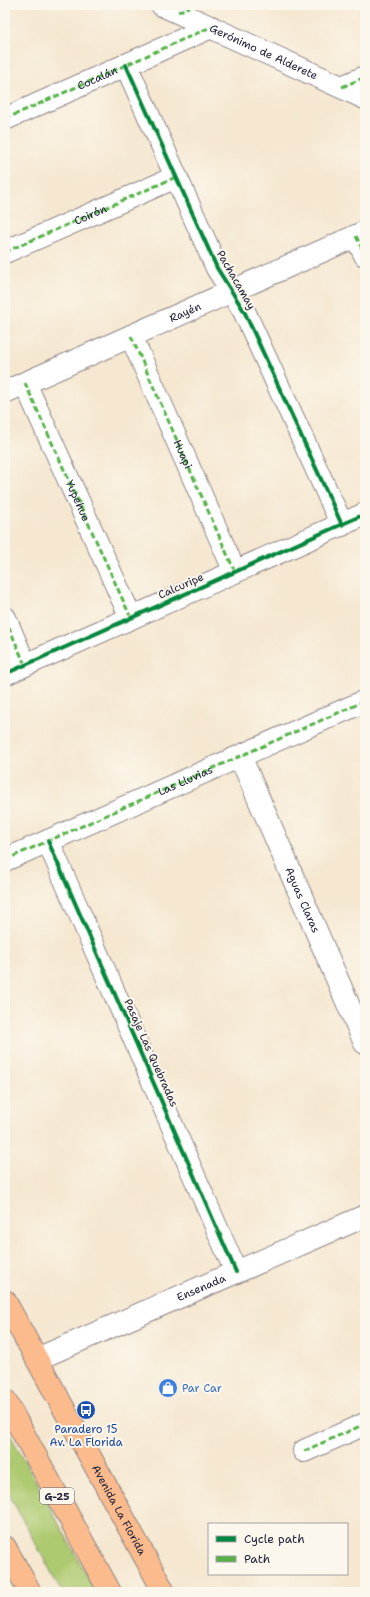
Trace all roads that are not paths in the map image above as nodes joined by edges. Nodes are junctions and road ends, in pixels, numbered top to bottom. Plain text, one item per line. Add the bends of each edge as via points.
1 (178, 7) edge
2 (211, 27) junction
3 (126, 65) junction
4 (365, 77) edge
5 (342, 87) junction
6 (365, 98) edge
7 (5, 119) edge
8 (176, 177) junction
9 (362, 241) edge
10 (5, 252) edge
11 (232, 292) junction
12 (131, 336) junction
13 (25, 383) junction
14 (5, 392) edge
15 (365, 514) edge
16 (342, 525) junction
17 (235, 572) junction
18 (5, 618) edge
19 (131, 618) junction
20 (25, 665) junction
21 (5, 674) edge
22 (365, 701) edge
23 (240, 756) junction
24 (48, 841) junction
25 (5, 860) edge
26 (365, 1043) edge
27 (365, 1216) edge
28 (236, 1272) junction
29 (5, 1301) edge
30 (37, 1359) junction
31 (5, 1400) edge
32 (365, 1424) edge
33 (304, 1451) dead end
34 (5, 1547) edge
35 (30, 1592) edge
36 (110, 1592) edge
37 (164, 1592) edge

1 - 2 street, Gerónimo de Alderete
2 - 3 street, Cocalán
2 - 5 street, Gerónimo de Alderete
3 - 7 street, Cocalán
3 - 8 street, Pachacamay
4 - 5 street
5 - 6 street, Gerónimo de Alderete
8 - 10 street, Coirón
8 - 11 street, Pachacamay via 217,268
9 - 11 street, Rayén
11 - 12 street, Rayén
11 - 16 street, Pachacamay via 244,311
12 - 13 street, Rayén
12 - 17 street, Huapi
13 - 14 street, Rayén
13 - 19 street, Yupehue
15 - 16 street, Calcuripe
16 - 17 street, Calcuripe
17 - 19 street, Calcuripe
18 - 20 street
19 - 20 street, Calcuripe
20 - 21 street, Calcuripe
22 - 23 street, Las Lluvias
23 - 24 street, Las Lluvias
23 - 26 street, Aguas Claras
24 - 25 street, Las Lluvias
24 - 28 street, Pasaje Las Quebradas
27 - 28 street, Ensenada
28 - 30 street, Ensenada
29 - 30 main road, Avenida La Florida
30 - 37 main road, Avenida La Florida
31 - 36 main road, G-25
32 - 33 street
34 - 35 main road

